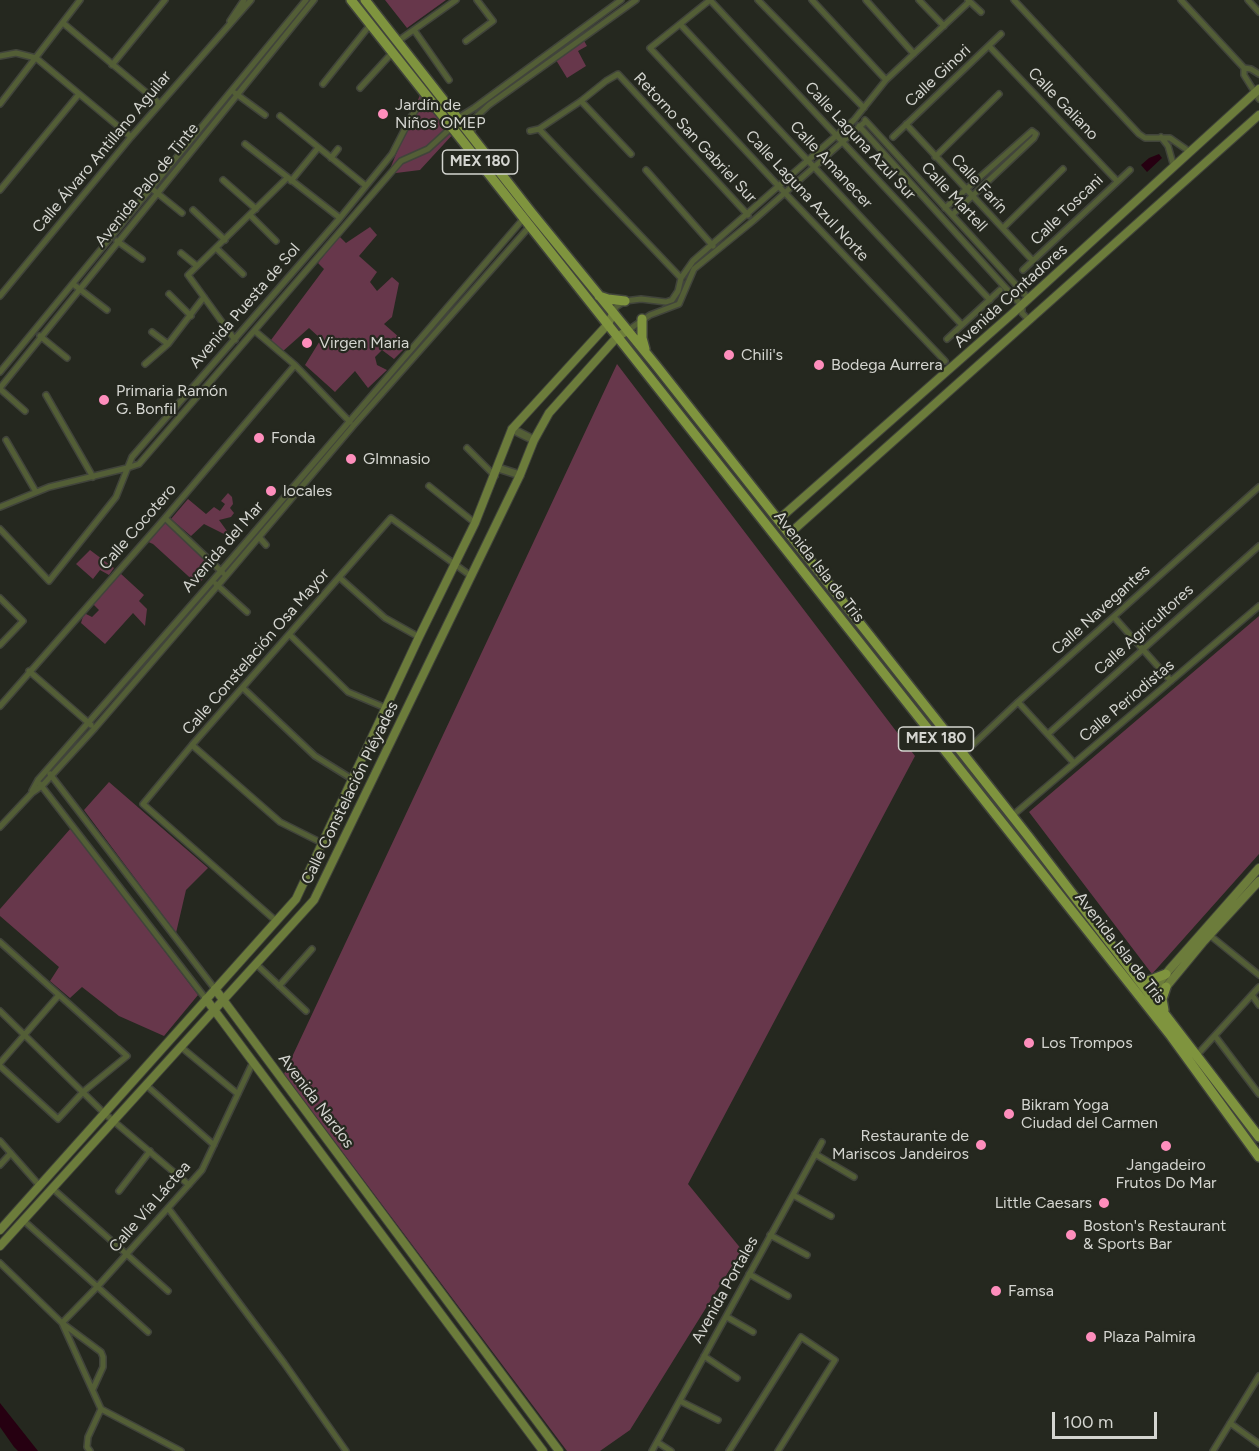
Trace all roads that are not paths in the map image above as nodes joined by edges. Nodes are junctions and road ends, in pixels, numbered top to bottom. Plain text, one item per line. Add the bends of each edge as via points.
1 (80, 0) edge
2 (165, 0) edge
3 (244, 0) edge
4 (251, 0) edge
5 (306, 0) edge
6 (314, 0) edge
7 (351, 0) edge
8 (365, 0) edge
9 (456, 0) edge
10 (477, 0) edge
11 (621, 0) edge
12 (636, 0) edge
13 (710, 0) edge
14 (758, 0) edge
15 (812, 0) edge
16 (866, 0) edge
17 (919, 0) edge
18 (1014, 0) edge
19 (1181, 0) edge
20 (1248, 0) edge
21 (968, 1) edge
22 (981, 12) dead end
23 (1259, 12) edge
24 (598, 17) junction
25 (63, 23) junction
26 (603, 24) junction
27 (680, 24) junction
28 (370, 25) junction
29 (944, 26) junction
30 (226, 27) junction
31 (414, 30) junction
32 (1001, 34) dead end
33 (466, 41) dead end
34 (398, 42) junction
35 (989, 46) junction
36 (392, 53) junction
37 (914, 54) junction
38 (0, 56) edge
39 (36, 58) junction
40 (112, 64) junction
41 (1244, 68) junction
42 (1259, 74) edge
43 (449, 80) dead end
44 (886, 80) junction
45 (323, 84) dead end
46 (501, 87) junction
47 (360, 88) dead end
48 (232, 90) junction
49 (505, 93) junction
50 (1258, 93) edge
51 (79, 94) junction
52 (999, 94) dead end
53 (237, 95) junction
54 (440, 95) junction
55 (428, 97) junction
56 (484, 100) junction
57 (581, 101) junction
58 (0, 104) edge
59 (160, 104) junction
60 (489, 105) junction
61 (864, 108) junction
62 (860, 114) junction
63 (265, 115) dead end
64 (1259, 115) edge
65 (280, 116) dead end
66 (458, 118) junction
67 (854, 120) junction
68 (866, 121) junction
69 (906, 124) junction
70 (452, 127) junction
71 (860, 127) junction
72 (539, 129) junction
73 (530, 131) dead end
74 (471, 134) junction
75 (836, 136) junction
76 (131, 137) junction
77 (893, 137) dead end
78 (1161, 137) junction
79 (192, 138) junction
80 (843, 142) junction
81 (198, 143) junction
82 (245, 144) dead end
83 (318, 148) junction
84 (338, 149) dead end
85 (1190, 152) junction
86 (392, 154) junction
87 (631, 154) dead end
88 (935, 157) junction
89 (331, 158) junction
90 (999, 159) junction
91 (402, 161) junction
92 (808, 161) junction
93 (1005, 165) junction
94 (1174, 167) junction
95 (814, 168) junction
96 (1063, 169) dead end
97 (1130, 170) dead end
98 (646, 171) dead end
99 (289, 179) junction
100 (223, 180) dead end
101 (1118, 181) junction
102 (366, 186) junction
103 (779, 187) junction
104 (151, 188) junction
105 (965, 189) junction
106 (0, 190) edge
107 (930, 191) junction
108 (158, 193) junction
109 (785, 194) junction
110 (971, 196) junction
111 (923, 197) junction
112 (945, 208) junction
113 (256, 209) junction
114 (193, 210) dead end
115 (182, 213) dead end
116 (747, 214) junction
117 (250, 215) junction
118 (952, 215) junction
119 (340, 218) junction
120 (530, 218) junction
121 (753, 221) junction
122 (962, 226) junction
123 (1003, 228) junction
124 (956, 233) junction
125 (111, 237) junction
126 (225, 240) junction
127 (276, 241) dead end
128 (118, 242) junction
129 (711, 244) junction
130 (216, 248) junction
131 (717, 250) junction
132 (181, 253) dead end
133 (142, 259) dead end
134 (1033, 261) junction
135 (197, 266) junction
136 (1023, 270) dead end
137 (243, 274) dead end
138 (681, 278) junction
139 (73, 284) junction
140 (80, 289) junction
141 (1000, 290) dead end
142 (169, 294) dead end
143 (0, 296) edge
144 (599, 296) junction
145 (204, 297) junction
146 (1029, 299) junction
147 (990, 300) junction
148 (625, 301) junction
149 (1022, 306) junction
150 (107, 310) dead end
151 (613, 314) junction
152 (190, 316) junction
153 (642, 319) junction
154 (1029, 320) junction
155 (608, 324) junction
156 (962, 325) junction
157 (255, 331) junction
158 (627, 331) junction
159 (33, 332) junction
160 (152, 332) dead end
161 (41, 337) junction
162 (617, 337) junction
163 (947, 339) dead end
164 (235, 340) junction
165 (168, 344) junction
166 (224, 351) junction
167 (647, 354) junction
168 (67, 358) dead end
169 (231, 358) junction
170 (945, 360) dead end
171 (145, 363) dead end
172 (295, 365) junction
173 (0, 372) edge
174 (193, 387) junction
175 (0, 389) edge
176 (200, 393) junction
177 (46, 395) dead end
178 (25, 411) dead end
179 (351, 423) junction
180 (157, 429) junction
181 (512, 429) junction
182 (164, 435) junction
183 (6, 440) dead end
184 (534, 440) junction
185 (467, 448) dead end
186 (127, 468) junction
187 (496, 472) junction
188 (520, 475) junction
189 (93, 477) junction
190 (429, 486) dead end
191 (1259, 487) edge
192 (36, 492) junction
193 (0, 507) edge
194 (165, 518) junction
195 (778, 520) junction
196 (475, 523) junction
197 (0, 529) edge
198 (789, 534) junction
199 (259, 537) junction
200 (267, 545) dead end
201 (1259, 546) edge
202 (454, 565) junction
203 (221, 571) junction
204 (226, 576) junction
205 (471, 576) junction
206 (340, 578) junction
207 (213, 581) junction
208 (218, 586) junction
209 (0, 598) edge
210 (1259, 606) edge
211 (247, 612) dead end
212 (1114, 617) junction
213 (290, 635) junction
214 (419, 637) junction
215 (0, 645) edge
216 (1143, 650) junction
217 (29, 671) junction
218 (1171, 681) junction
219 (243, 688) junction
220 (1018, 702) junction
221 (0, 706) edge
222 (386, 708) junction
223 (89, 723) junction
224 (95, 728) junction
225 (1048, 734) junction
226 (192, 745) junction
227 (963, 754) junction
228 (1074, 763) junction
229 (49, 773) junction
230 (352, 779) junction
231 (38, 780) junction
232 (42, 786) junction
233 (32, 793) junction
234 (1012, 816) junction
235 (0, 827) edge
236 (322, 843) junction
237 (1259, 868) edge
238 (1259, 881) edge
239 (296, 899) junction
240 (307, 908) junction
241 (276, 921) junction
242 (1207, 933) junction
243 (0, 942) edge
244 (312, 949) dead end
245 (256, 964) junction
246 (1166, 974) junction
247 (1259, 975) edge
248 (1137, 978) junction
249 (279, 986) junction
250 (1166, 987) junction
251 (1259, 987) edge
252 (215, 989) junction
253 (1134, 990) junction
254 (59, 995) junction
255 (1252, 995) junction
256 (1151, 996) junction
257 (206, 999) junction
258 (224, 1000) junction
259 (1259, 1005) edge
260 (1149, 1008) junction
261 (214, 1010) junction
262 (0, 1011) edge
263 (306, 1011) dead end
264 (1160, 1015) junction
265 (25, 1034) junction
266 (1215, 1036) junction
267 (181, 1047) junction
268 (1197, 1055) junction
269 (253, 1062) junction
270 (0, 1065) edge
271 (146, 1085) junction
272 (83, 1092) junction
273 (238, 1094) junction
274 (1259, 1094) edge
275 (104, 1113) junction
276 (114, 1120) junction
277 (1259, 1137) edge
278 (0, 1141) edge
279 (822, 1142) dead end
280 (214, 1144) junction
281 (150, 1151) junction
282 (11, 1153) junction
283 (815, 1154) junction
284 (1259, 1157) edge
285 (0, 1165) edge
286 (854, 1177) dead end
287 (39, 1185) junction
288 (189, 1185) junction
289 (52, 1188) junction
290 (119, 1191) dead end
291 (793, 1195) junction
292 (168, 1208) junction
293 (831, 1216) dead end
294 (23, 1221) junction
295 (0, 1230) edge
296 (770, 1235) junction
297 (0, 1246) edge
298 (127, 1254) junction
299 (807, 1255) dead end
300 (0, 1263) edge
301 (749, 1274) junction
302 (98, 1286) junction
303 (168, 1291) dead end
304 (788, 1296) dead end
305 (726, 1317) junction
306 (62, 1323) junction
307 (148, 1332) dead end
308 (753, 1332) dead end
309 (704, 1356) junction
310 (1259, 1376) edge
311 (737, 1378) dead end
312 (93, 1389) junction
313 (680, 1401) junction
314 (101, 1409) junction
315 (718, 1420) dead end
316 (1230, 1423) junction
317 (657, 1442) junction
318 (1259, 1444) edge
319 (88, 1449) edge
320 (181, 1451) edge
321 (346, 1451) edge
322 (543, 1451) edge
323 (559, 1451) edge
324 (652, 1451) edge
325 (671, 1451) edge
326 (729, 1451) edge
327 (778, 1451) edge
328 (1213, 1451) edge

1 - 25 street
2 - 40 street
3 - 30 street, Calle Álvaro Antillano Aguilar
4 - 30 street, Calle Álvaro Antillano Aguilar
5 - 48 street, Avenida Palo de Tinte
6 - 53 street, Avenida Palo de Tinte
7 - 28 main road, Avenida Isla de Tris / MEX 180
8 - 34 main road, Avenida Isla de Tris / MEX 180
9 - 31 street
10 - 33 street via 493,21
11 - 24 street
12 - 26 street
13 - 27 street
13 - 75 street, Calle Laguna Azul Sur
14 - 61 street
15 - 44 street
16 - 37 street
17 - 29 street
18 - 78 street via 1139,134 1145,138
19 - 41 street
20 - 23 street
21 - 22 street
21 - 29 street
24 - 26 street
24 - 46 street
25 - 39 street
25 - 40 street
26 - 49 street
27 - 92 street, Calle Amanecer
27 - 103 street, Calle Laguna Azul Norte via 650,48
28 - 36 main road, Avenida Isla de Tris / MEX 180
28 - 45 street
29 - 37 street
30 - 59 street, Calle Álvaro Antillano Aguilar
31 - 34 street
31 - 43 street
32 - 35 street, Calle Ginori
34 - 54 main road, Avenida Isla de Tris / MEX 180
35 - 69 street, Calle Ginori
35 - 101 street, Calle Galiano
36 - 47 street
36 - 55 main road, Avenida Isla de Tris / MEX 180
37 - 44 street
38 - 39 street via 16,53
39 - 51 street
39 - 58 street
40 - 59 street
41 - 42 street
41 - 50 street via 1244,75
44 - 61 street
46 - 49 street
46 - 56 street
48 - 53 street
48 - 79 street, Avenida Palo de Tinte
49 - 60 street
50 - 85 main road, Avenida Contadores
51 - 76 street
51 - 106 street
52 - 88 street
53 - 63 street
53 - 81 street, Avenida Palo de Tinte
54 - 55 main road
54 - 66 main road, Avenida Isla de Tris / MEX 180
55 - 70 main road, Avenida Isla de Tris / MEX 180
55 - 86 street, Avenida Puesta de Sol via 411,117
56 - 60 street
56 - 66 street
57 - 72 street
57 - 87 street
57 - 116 street, Retorno San Gabriel Sur via 618,74
59 - 76 street, Calle Álvaro Antillano Aguilar
60 - 74 street via 472,123
61 - 62 street
62 - 67 street
62 - 68 street, Calle Martell
64 - 154 main road, Avenida Contadores
65 - 83 street
66 - 74 main road, Avenida Isla de Tris / MEX 180
67 - 71 street, Calle Martell
67 - 75 street
68 - 71 street
68 - 107 street, Calle Martell
69 - 77 street, Calle Ginori
69 - 88 street, Calle Farín
70 - 91 street, Avenida Puesta de Sol via 428,149
70 - 120 main road, Avenida Isla de Tris / MEX 180
71 - 80 street
71 - 111 street, Calle Martell
72 - 73 street
72 - 138 street
74 - 120 main road, Avenida Isla de Tris / MEX 180
75 - 80 street, Calle Laguna Azul Sur
75 - 92 street
76 - 143 street, Calle Álvaro Antillano Aguilar
78 - 85 street via 1170,138
78 - 94 street
79 - 81 street
79 - 104 street, Avenida Palo de Tinte
80 - 95 street
80 - 147 street, Calle Laguna Azul Sur
81 - 108 street, Avenida Palo de Tinte
82 - 99 street
83 - 89 street
83 - 99 street
84 - 89 street
85 - 94 main road, Avenida Contadores
86 - 91 street
86 - 102 street, Avenida Puesta de Sol
88 - 105 street, Calle Farín
89 - 102 street
90 - 93 street
90 - 93 street via 1032,130 1036,136
90 - 105 street
91 - 157 street, Avenida Puesta de Sol
92 - 95 street, Calle Amanecer
92 - 103 street
93 - 110 street
94 - 146 main road, Avenida Contadores
95 - 109 street
95 - 156 street, Calle Amanecer
96 - 123 street
97 - 101 street, Calle Toscani
98 - 129 street
99 - 113 street
99 - 119 street
100 - 113 street
101 - 134 street, Calle Toscani
102 - 119 street, Avenida Puesta de Sol
103 - 109 street, Calle Laguna Azul Norte
103 - 116 street
104 - 108 street
104 - 125 street, Avenida Palo de Tinte
105 - 110 street, Calle Farín
105 - 112 street
107 - 111 street
107 - 112 street, Calle Martell
108 - 115 street
108 - 128 street, Avenida Palo de Tinte
109 - 121 street
109 - 170 street, Calle Laguna Azul Norte
110 - 118 street
110 - 123 street, Calle Farín
111 - 124 street, Calle Martell
112 - 118 street, Calle Martell
113 - 117 street
114 - 126 street
116 - 121 street, Retorno San Gabriel Sur
116 - 129 street
117 - 126 street
117 - 127 street
118 - 122 street, Calle Martell
119 - 164 street, Avenida Puesta de Sol
120 - 144 main road, Avenida Isla de Tris / MEX 180
120 - 155 main road, Avenida Isla de Tris / MEX 180
120 - 179 street, Avenida del Mar
120 - 179 street, Avenida del Mar
121 - 131 street
122 - 124 street
122 - 146 street, Calle Martell
123 - 134 street, Calle Farín
124 - 149 street, Calle Martell
125 - 128 street
125 - 139 street, Avenida Palo de Tinte
126 - 130 street
128 - 133 street
128 - 140 street, Avenida Palo de Tinte
129 - 131 street
129 - 138 street
130 - 135 street
130 - 137 street
131 - 153 street via 694,269 679,304
132 - 135 street
134 - 136 street, Calle Toscani
135 - 145 street via 188,275
138 - 148 street via 672,300
139 - 140 street
139 - 159 street, Avenida Palo de Tinte
140 - 150 street
140 - 161 street, Avenida Palo de Tinte
141 - 147 street
142 - 152 street
144 - 148 main road
144 - 151 main road, Avenida Isla de Tris / MEX 180
145 - 152 street
145 - 164 street
146 - 149 main road, Avenida Contadores
147 - 156 street
148 - 151 street via 616,306
149 - 154 street, Calle Martell via 1022,313
149 - 195 main road, Avenida Contadores
151 - 155 main road, Calle Constelación Pléyades
151 - 158 main road, Avenida Isla de Tris / MEX 180
152 - 165 street
153 - 158 street
153 - 167 main road
154 - 198 main road, Avenida Contadores
155 - 162 main road, Avenida Isla de Tris / MEX 180
155 - 181 main road, Calle Constelación Pléyades
156 - 163 street
157 - 169 street, Avenida Puesta de Sol
157 - 172 street
158 - 162 main road, Calle Constelación Pléyades
158 - 167 main road, Avenida Isla de Tris / MEX 180
159 - 161 street
159 - 173 street, Avenida Palo de Tinte
160 - 165 street
161 - 168 street
161 - 175 street, Avenida Palo de Tinte
162 - 184 main road, Calle Constelación Pléyades via 549,413
162 - 253 main road, Avenida Isla de Tris / MEX 180
164 - 166 street, Avenida Puesta de Sol
165 - 171 street
166 - 169 street
166 - 174 street, Avenida Puesta de Sol
167 - 195 main road, Avenida Isla de Tris / MEX 180
169 - 176 street, Avenida Puesta de Sol
172 - 179 street
172 - 194 street, Calle Cocotero
174 - 176 street
174 - 180 street, Avenida Puesta de Sol
175 - 178 street
176 - 182 street, Avenida Puesta de Sol
177 - 189 street
179 - 199 street, Avenida del Mar
179 - 203 street, Avenida del Mar
180 - 182 street
180 - 186 street, Avenida Puesta de Sol
181 - 184 street
181 - 187 main road, Calle Constelación Pléyades
182 - 186 street, Avenida Puesta de Sol via 139,464
183 - 192 street
184 - 188 main road, Calle Constelación Pléyades
185 - 187 street
186 - 189 street
186 - 197 street via 116,497 49,580
187 - 188 street
187 - 196 main road, Calle Constelación Pléyades
188 - 205 main road, Calle Constelación Pléyades
189 - 192 street
190 - 196 street
191 - 212 street, Calle Navegantes
192 - 193 street
194 - 203 street
194 - 217 street, Calle Cocotero
195 - 198 main road, Avenida Isla de Tris / MEX 180
196 - 202 main road, Calle Constelación Pléyades
198 - 227 main road, Avenida Isla de Tris / MEX 180
199 - 200 street
199 - 204 street, Avenida del Mar
201 - 216 street, Calle Agricultores
202 - 205 street
202 - 206 street, Calle Constelación Osa Mayor via 391,518
202 - 214 main road, Calle Constelación Pléyades
203 - 204 street
203 - 207 street, Avenida del Mar
204 - 208 street, Avenida del Mar
205 - 240 main road, Calle Constelación Pléyades
206 - 213 street, Calle Constelación Osa Mayor
206 - 214 street via 385,618
207 - 208 street
207 - 223 street, Avenida del Mar
208 - 211 street
208 - 224 street, Avenida del Mar
209 - 215 street via 23,621
210 - 218 street, Calle Periodistas
212 - 216 street
212 - 220 street, Calle Navegantes
213 - 219 street, Calle Constelación Osa Mayor
213 - 222 street via 348,692
214 - 222 main road, Calle Constelación Pléyades
216 - 218 street
216 - 225 street, Calle Agricultores
217 - 221 street, Calle Cocotero
217 - 223 street
218 - 228 street, Calle Periodistas
219 - 226 street, Calle Constelación Osa Mayor
219 - 230 street via 315,756
220 - 225 street
220 - 227 street, Calle Navegantes
222 - 230 main road, Calle Constelación Pléyades
223 - 224 street
223 - 229 street, Avenida del Mar
224 - 229 street, Avenida del Mar
225 - 228 street
226 - 236 street via 280,822
226 - 241 street, Calle Constelación Osa Mayor via 143,804
227 - 234 main road, Avenida Isla de Tris / MEX 180
228 - 234 street, Calle Periodistas
229 - 231 street, Avenida del Mar
229 - 232 street, Avenida del Mar
229 - 252 street, Avenida Nardos
230 - 236 main road, Calle Constelación Pléyades
231 - 232 street, Avenida Nardos
231 - 233 street, Avenida del Mar
232 - 233 street, Avenida del Mar
232 - 257 street, Avenida Nardos
233 - 235 street, Avenida del Mar
234 - 248 main road, Avenida Isla de Tris / MEX 180
236 - 239 main road, Calle Constelación Pléyades
237 - 242 main road
238 - 242 main road
239 - 240 street
239 - 241 main road, Calle Constelación Pléyades
240 - 245 main road, Calle Constelación Pléyades
241 - 252 main road, Calle Constelación Pléyades
242 - 246 main road
242 - 247 street
242 - 250 main road
243 - 254 street
244 - 249 street
245 - 249 street
245 - 258 main road, Calle Constelación Pléyades
246 - 248 main road via 1148,981
246 - 256 main road
248 - 256 main road, Avenida Isla de Tris / MEX 180
249 - 263 street
250 - 256 main road
250 - 264 main road
251 - 255 street
252 - 257 main road, Calle Constelación Pléyades
252 - 258 main road, Avenida Nardos
253 - 256 main road
253 - 260 main road, Avenida Isla de Tris / MEX 180
254 - 265 street
254 - 272 street via 127,1056
255 - 259 street
255 - 266 street
256 - 260 main road
256 - 264 main road, Avenida Isla de Tris / MEX 180
257 - 261 main road, Avenida Nardos
257 - 275 main road, Calle Constelación Pléyades
258 - 261 main road, Calle Constelación Pléyades
258 - 323 main road, Avenida Nardos
260 - 264 main road, Avenida Isla de Tris / MEX 180
261 - 267 main road, Calle Constelación Pléyades
261 - 269 main road, Avenida Nardos
262 - 265 street
264 - 268 main road, Avenida Isla de Tris / MEX 180
264 - 284 main road, Avenida Isla de Tris / MEX 180
265 - 270 street
265 - 272 street
266 - 268 street
266 - 274 street
267 - 271 main road, Calle Constelación Pléyades
267 - 273 street
268 - 277 main road, Avenida Isla de Tris / MEX 180
269 - 273 street, Calle Vía Láctea
269 - 322 main road, Avenida Nardos
270 - 272 street via 58,1119
271 - 276 main road, Calle Constelación Pléyades
271 - 280 street
272 - 275 street
273 - 280 street, Calle Vía Láctea
275 - 276 street
275 - 287 main road, Calle Constelación Pléyades
276 - 281 street
276 - 289 main road, Calle Constelación Pléyades
278 - 282 street
279 - 283 street, Avenida Portales
280 - 288 street, Calle Vía Láctea via 202,1170
281 - 288 street
281 - 290 street
282 - 285 street
282 - 287 street
283 - 286 street
283 - 291 street, Avenida Portales
287 - 295 main road, Calle Constelación Pléyades
288 - 292 street, Calle Vía Láctea
289 - 294 main road, Calle Constelación Pléyades
289 - 298 street
291 - 293 street
291 - 296 street, Avenida Portales
292 - 298 street, Calle Vía Láctea
292 - 321 street
294 - 297 main road, Calle Constelación Pléyades
294 - 302 street
296 - 299 street
296 - 301 street, Avenida Portales
298 - 302 street, Calle Vía Láctea
298 - 303 street
300 - 306 street
301 - 304 street
301 - 305 street, Avenida Portales
302 - 306 street, Calle Vía Láctea
302 - 307 street
305 - 308 street
305 - 309 street, Avenida Portales
306 - 312 street
306 - 312 street via 97,1348 103,1357
309 - 311 street
309 - 313 street, Avenida Portales
310 - 316 street
312 - 314 street
313 - 315 street
313 - 317 street, Avenida Portales
314 - 319 street via 88,1437
314 - 320 street
316 - 318 street
316 - 328 street
317 - 324 street, Avenida Portales
317 - 325 street
326 - 327 street via 801,1337 835,1360

